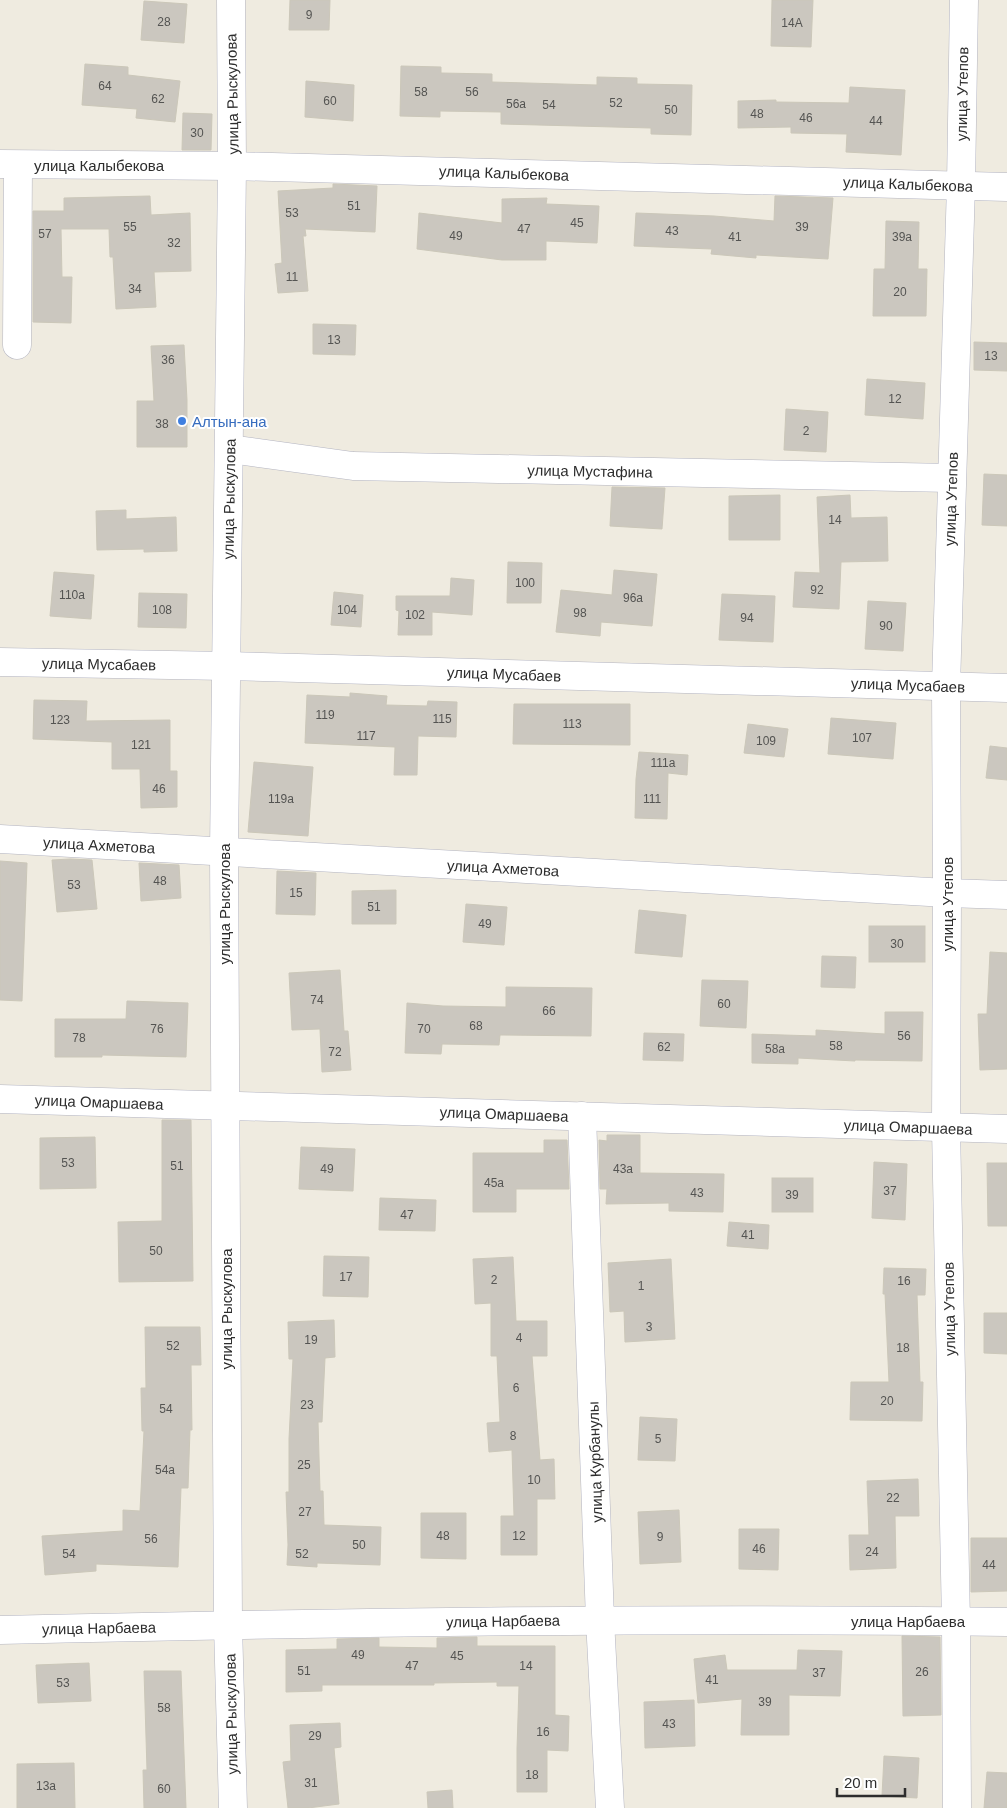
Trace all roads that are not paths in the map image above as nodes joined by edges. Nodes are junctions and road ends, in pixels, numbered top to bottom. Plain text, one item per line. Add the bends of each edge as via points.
1 (231, 0) edge
2 (964, 0) edge
3 (9, 165) edge
4 (232, 166) junction
5 (961, 185) junction
6 (1007, 187) edge
7 (17, 345) dead end
8 (230, 449) junction
9 (951, 478) junction
10 (0, 662) edge
11 (226, 666) junction
12 (946, 686) junction
13 (1007, 688) edge
14 (0, 839) edge
15 (224, 852) junction
16 (947, 893) junction
17 (1007, 895) edge
18 (0, 1099) edge
19 (225, 1106) junction
20 (582, 1116) junction
21 (946, 1128) junction
22 (1007, 1129) edge
23 (600, 1620) junction
24 (956, 1622) junction
25 (1007, 1622) edge
26 (228, 1625) junction
27 (0, 1630) edge
28 (233, 1808) edge
29 (610, 1808) edge
30 (957, 1808) edge

1 - 4 street, улица Рыскулова
2 - 5 street, улица Утепов
3 - 4 street, улица Калыбекова
3 - 7 street
4 - 5 street, улица Калыбекова
4 - 8 street, улица Рыскулова
5 - 6 street, улица Калыбекова
5 - 9 street, улица Утепов
8 - 9 street, улица Мустафина via 353,466
8 - 11 street, улица Рыскулова
9 - 12 street, улица Утепов
10 - 11 street, улица Мусабаев
11 - 12 street, улица Мусабаев
11 - 15 street, улица Рыскулова
12 - 13 street, улица Мусабаев
12 - 16 street, улица Утепов
14 - 15 street, улица Ахметова
15 - 16 street, улица Ахметова
15 - 19 street, улица Рыскулова
16 - 17 street, улица Ахметова
16 - 21 street, улица Утепов
18 - 19 street, улица Омаршаева
19 - 20 street, улица Омаршаева
19 - 26 street, улица Рыскулова
20 - 21 street, улица Омаршаева
20 - 23 street, улица Курбанулы
21 - 22 street, улица Омаршаева
21 - 24 street, улица Утепов
23 - 24 street, улица Нарбаева
23 - 26 street, улица Нарбаева
23 - 29 street, улица Курбанулы
24 - 25 street, улица Нарбаева
24 - 30 street, улица Утепов
26 - 27 street, улица Нарбаева
26 - 28 street, улица Рыскулова

